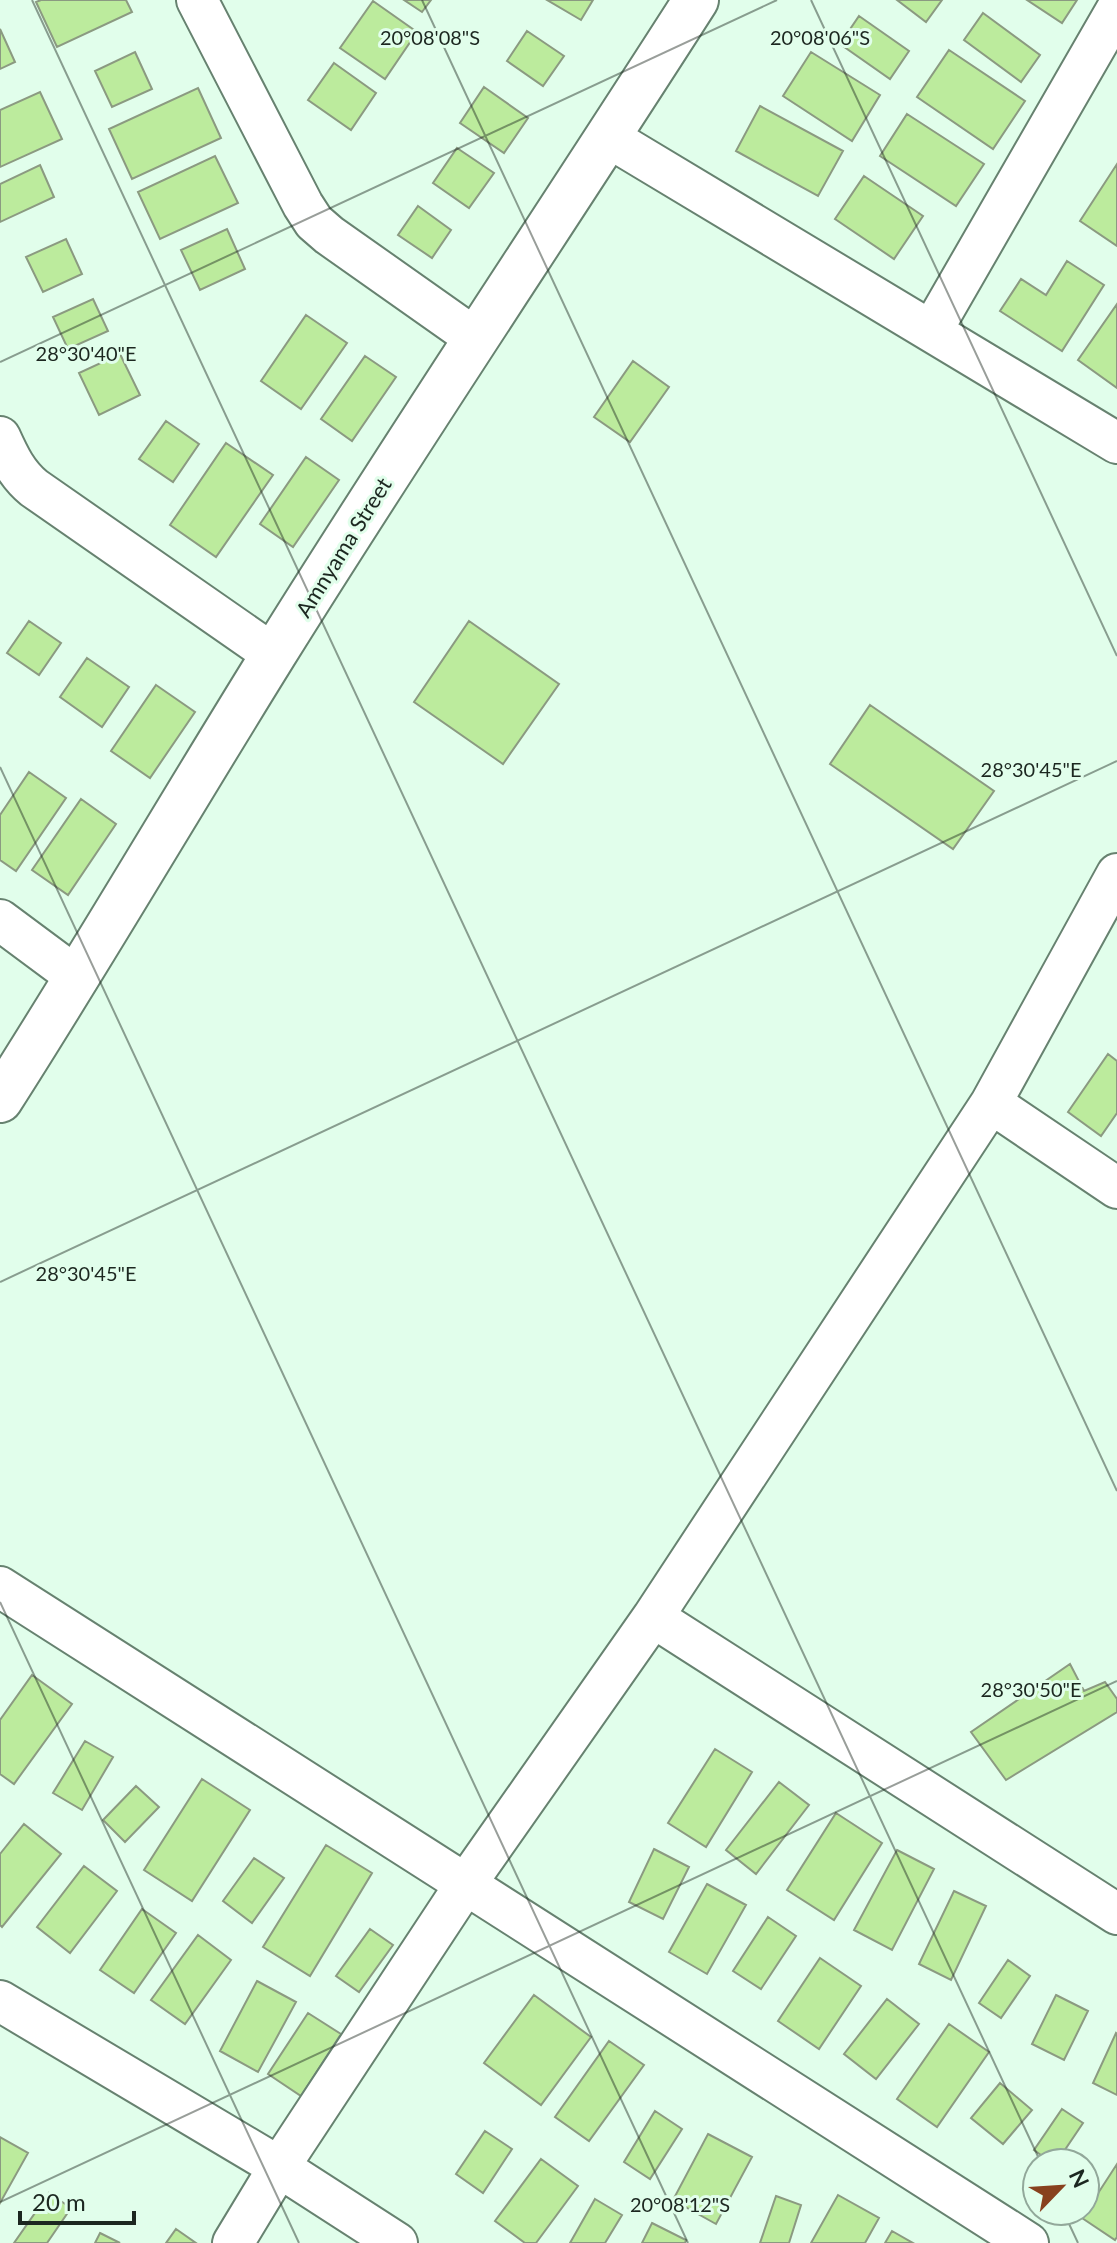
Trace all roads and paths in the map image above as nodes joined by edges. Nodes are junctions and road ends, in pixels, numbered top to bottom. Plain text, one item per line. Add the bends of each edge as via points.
1 (696, 0) edge
2 (208, 6) edge
3 (1117, 9) edge
4 (1105, 55) edge
5 (608, 137) junction
6 (932, 330) junction
7 (475, 338) junction
8 (0, 437) edge
9 (1117, 443) edge
10 (274, 655) junction
11 (1117, 874) edge
12 (0, 920) edge
13 (78, 978) junction
14 (0, 1100) edge
15 (991, 1103) junction
16 (1117, 1188) edge
17 (0, 1587) edge
18 (653, 1617) junction
19 (465, 1885) junction
20 (1117, 1914) edge
21 (0, 2001) edge
22 (279, 2167) junction
23 (233, 2243) edge
24 (397, 2243) edge
25 (1028, 2243) edge

1 - 5 street, Amnyama Street
2 - 7 street via 314,222
3 - 4 street
4 - 6 street
5 - 6 street
5 - 7 street, Amnyama Street
6 - 9 street
7 - 10 street, Amnyama Street
8 - 10 street via 13,465 34,488
10 - 13 street, Amnyama Street
11 - 15 street
12 - 13 street
13 - 14 street, Amnyama Street
15 - 16 street
15 - 18 street
17 - 19 street
18 - 19 street
18 - 20 street
19 - 22 street
19 - 25 street
21 - 22 street
22 - 23 street
22 - 24 street

